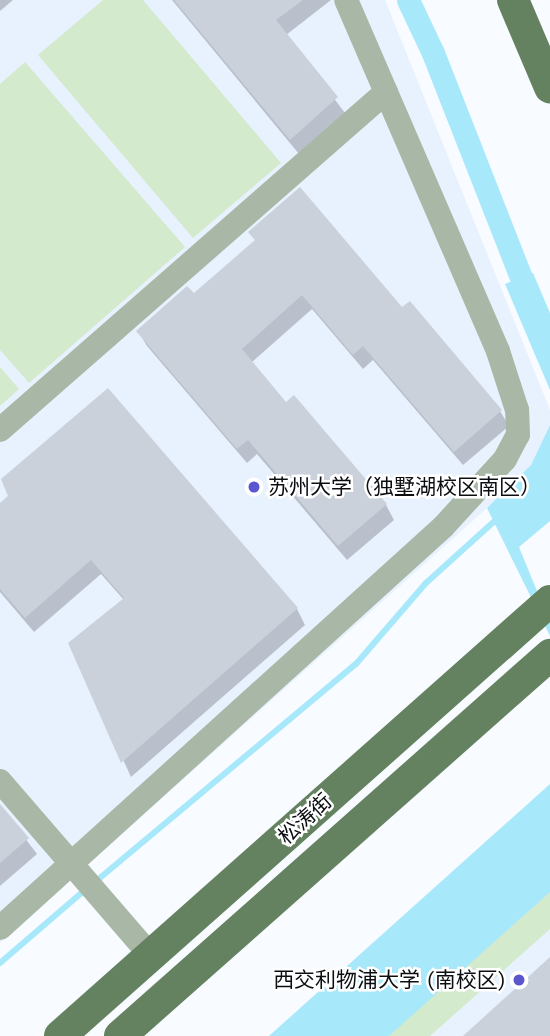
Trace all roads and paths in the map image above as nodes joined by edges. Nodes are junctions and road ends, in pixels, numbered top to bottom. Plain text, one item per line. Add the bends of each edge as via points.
1 (346, 0) edge
2 (513, 0) edge
3 (550, 87) edge
4 (386, 92) junction
5 (0, 430) edge
6 (550, 601) edge
7 (550, 655) edge
8 (0, 781) edge
9 (71, 863) junction
10 (0, 928) edge
11 (151, 956) junction
12 (60, 1036) edge
13 (120, 1036) edge

1 - 4 lane
2 - 3 main road
4 - 5 lane
4 - 9 lane via 498,351 517,410 518,435 505,459 443,527
6 - 11 main road, 松涛街
7 - 13 main road, 松涛街
8 - 9 lane
9 - 10 lane
9 - 11 lane
11 - 12 main road, 松涛街

